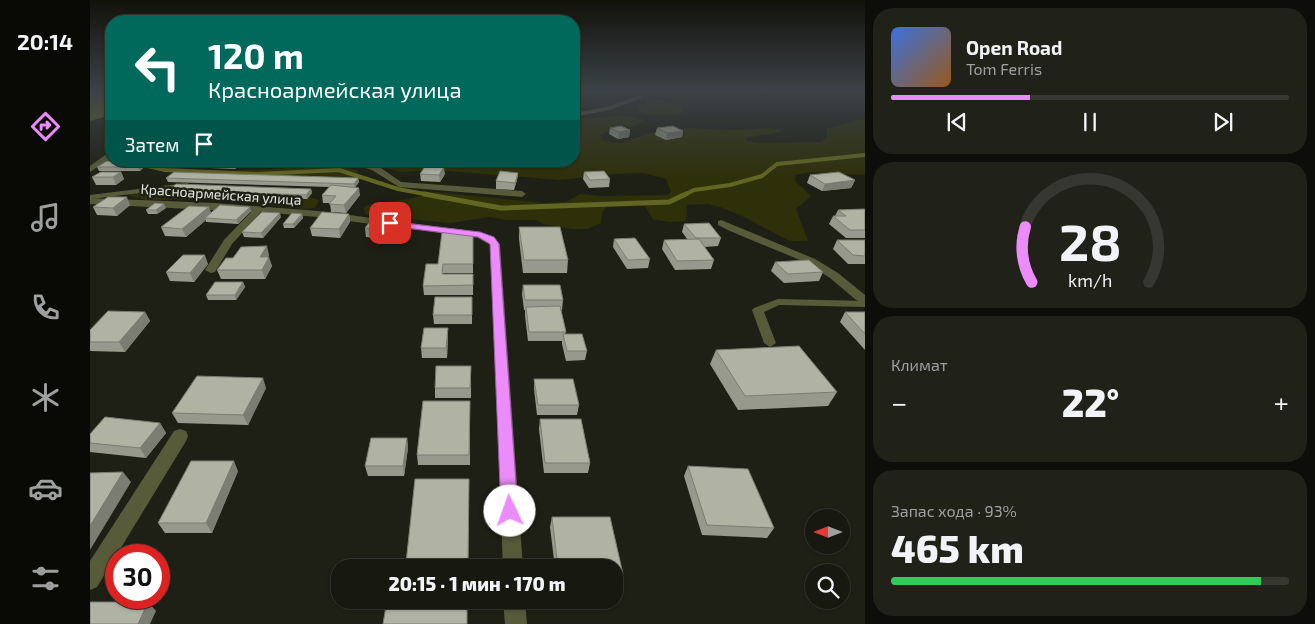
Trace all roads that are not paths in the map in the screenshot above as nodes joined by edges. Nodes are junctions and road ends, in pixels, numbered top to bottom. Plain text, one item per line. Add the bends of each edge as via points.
1 (105, 159) edge
2 (370, 167) edge
3 (90, 170) edge
4 (197, 186) edge
5 (522, 194) dead end
6 (90, 199) edge
7 (259, 209) junction
8 (721, 223) dead end
9 (211, 270) dead end
10 (865, 303) edge
11 (770, 343) dead end
12 (180, 436) dead end
13 (512, 559) edge
14 (90, 580) edge
15 (515, 609) edge
16 (516, 624) edge

1 - 3 street
2 - 5 street via 399,184
4 - 6 lane via 159,187
6 - 7 street, Красноармейская улица
7 - 9 street via 228,242
7 - 13 street, Красноармейская улица via 480,235 495,244
8 - 10 street via 743,236 823,268
10 - 11 lane via 778,302 758,310
12 - 14 street
15 - 16 street

